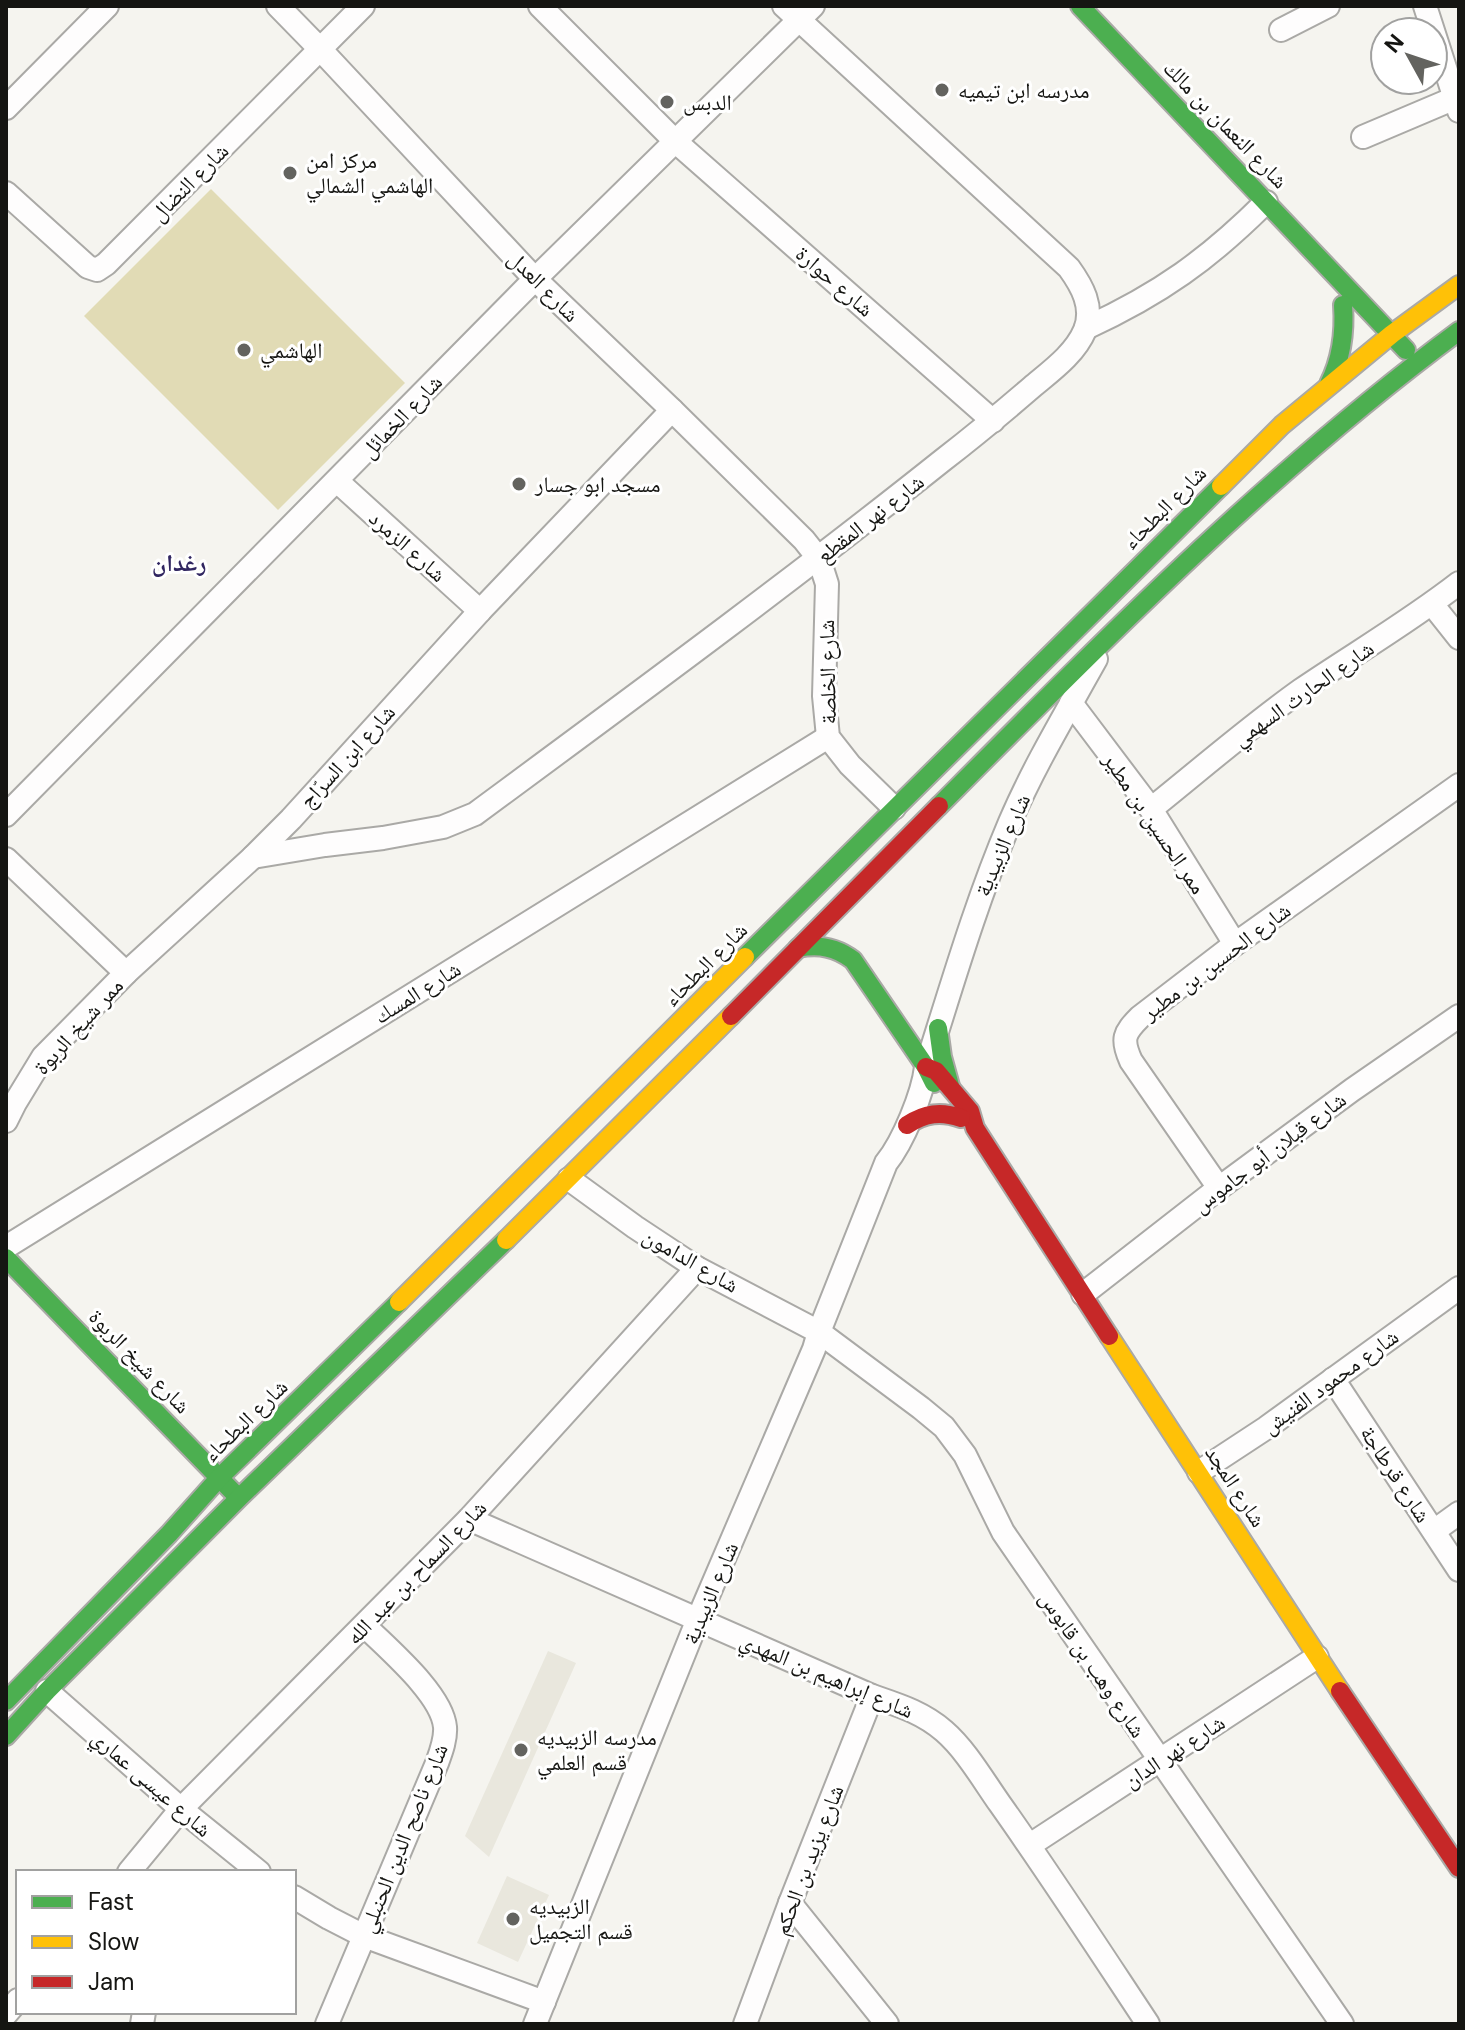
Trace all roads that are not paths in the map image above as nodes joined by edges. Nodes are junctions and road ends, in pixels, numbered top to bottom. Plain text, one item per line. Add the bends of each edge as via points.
1 (107, 6) edge
2 (278, 6) edge
3 (363, 6) edge
4 (540, 6) edge
5 (1080, 6) edge
6 (1328, 6) edge
7 (1425, 6) edge
8 (799, 11) edge
9 (1281, 30) dead end
10 (320, 49) junction
11 (1457, 104) edge
12 (6, 108) edge
13 (1363, 137) dead end
14 (676, 142) junction
15 (6, 193) edge
16 (1266, 202) junction
17 (1337, 276) junction
18 (535, 279) junction
19 (1459, 285) edge
20 (1343, 305) junction
21 (1086, 328) junction
22 (1459, 331) edge
23 (1386, 339) junction
24 (1411, 367) junction
25 (1327, 388) junction
26 (672, 410) junction
27 (993, 421) junction
28 (337, 481) junction
29 (819, 559) junction
30 (1459, 583) edge
31 (1432, 604) junction
32 (480, 611) junction
33 (1108, 636) junction
34 (1459, 638) edge
35 (1071, 703) junction
36 (828, 737) junction
37 (1459, 785) edge
38 (894, 808) junction
39 (1151, 809) junction
40 (6, 815) edge
41 (253, 857) junction
42 (6, 859) edge
43 (1235, 944) junction
44 (798, 948) junction
45 (126, 973) junction
46 (1459, 1016) edge
47 (938, 1028) junction
48 (926, 1067) junction
49 (950, 1086) junction
50 (6, 1121) edge
51 (968, 1123) junction
52 (907, 1125) junction
53 (546, 1157) junction
54 (886, 1163) junction
55 (569, 1179) junction
56 (1219, 1188) junction
57 (6, 1247) edge
58 (6, 1258) edge
59 (697, 1268) junction
60 (1459, 1288) edge
61 (1083, 1294) junction
62 (819, 1332) junction
63 (1333, 1379) junction
64 (1199, 1472) junction
65 (219, 1478) junction
66 (239, 1498) junction
67 (1459, 1513) edge
68 (469, 1519) junction
69 (1434, 1531) junction
70 (1459, 1570) edge
71 (698, 1619) junction
72 (365, 1626) junction
73 (1317, 1657) junction
74 (47, 1691) junction
75 (872, 1696) junction
76 (6, 1701) edge
77 (6, 1736) edge
78 (1160, 1761) junction
79 (181, 1809) junction
80 (1030, 1845) junction
81 (1459, 1868) edge
82 (131, 1870) edge
83 (256, 1870) edge
84 (296, 1898) edge
85 (790, 1903) junction
86 (364, 1936) junction
87 (544, 2002) junction
88 (327, 2024) edge
89 (535, 2024) edge
90 (745, 2024) edge
91 (887, 2024) edge
92 (1148, 2024) edge
93 (1342, 2024) edge

1 - 12 street
2 - 10 street, شارع العدل
3 - 10 street, شارع النضال
4 - 14 street, شارع حوارة
5 - 16 street, شارع النعمان بن مالك
6 - 9 street
7 - 11 street
8 - 14 street, شارع الخمائل
8 - 21 street via 1069,268 1088,303
10 - 15 street, شارع النضال via 97,270
10 - 18 street, شارع العدل
11 - 13 street
14 - 18 street, شارع الخمائل
14 - 27 street, شارع حوارة
16 - 17 street, شارع النعمان بن مالك
16 - 21 street via 1183,275
17 - 20 street via 1335,291
17 - 23 street, شارع النعمان بن مالك
18 - 26 street, شارع العدل
18 - 28 street, شارع الخمائل
19 - 23 street, شارع البطحاء
20 - 23 street, شارع النعمان بن مالك
20 - 25 street via 1343,348
21 - 27 street, شارع نهر المقطع via 1064,359
22 - 24 street
23 - 24 street, شارع النعمان بن مالك
23 - 25 street, شارع البطحاء
24 - 33 street via 1306,452
25 - 38 street, شارع البطحاء via 1282,425
26 - 29 street, شارع العدل
26 - 32 street, شارع ابن السرّاج
27 - 29 street, شارع نهر المقطع
28 - 32 street, شارع الزمرد
28 - 40 street, شارع الخمائل
29 - 36 street, شارع الخلصة via 827,584
29 - 41 street, شارع نهر المقطع via 475,814 443,827
30 - 31 street, شارع الحارث السهمي
31 - 34 street
31 - 39 street, شارع الحارث السهمي via 1253,725
32 - 41 street, شارع ابن السرّاج
33 - 35 street, شارع الزبيدية
33 - 44 street
35 - 39 street, ممر الحسين بن مطير
35 - 47 street, شارع الزبيدية via 1010,821
36 - 38 street, شارع الخلصة
36 - 57 street, شارع المسك
37 - 43 street, شارع الحسين بن مطير
38 - 53 street, شارع البطحاء
39 - 43 street, ممر الحسين بن مطير
41 - 45 street, شارع ابن السرّاج
42 - 45 street
43 - 56 street, شارع الحسين بن مطير via 1140,1017 1125,1037 1131,1061
44 - 48 street, شارع المجد via 821,945 853,960
44 - 55 street
45 - 50 street, ممر شيخ الربوة via 43,1057
46 - 56 street, شارع قبلان أبو جاموس
47 - 48 street, شارع الزبيدية
47 - 49 street
48 - 49 street, شارع المجد
48 - 51 street, شارع المجد
48 - 52 street, شارع الزبيدية
48 - 54 street, شارع الزبيدية via 915,1075 889,1137
49 - 51 street, شارع المجد via 970,1111
51 - 52 street via 950,1114 927,1114
51 - 61 street, شارع المجد
52 - 54 street, شارع الزبيدية
53 - 55 street
53 - 65 street, شارع البطحاء
54 - 62 street, شارع الزبيدية
55 - 59 street, شارع الدامون
55 - 66 street
56 - 61 street, شارع قبلان أبو جاموس
58 - 65 street, شارع شيخ الربوة
59 - 62 street, شارع الدامون
59 - 68 street, شارع السماح بن عبد الله
60 - 63 street, شارع محمود الفنيش
61 - 64 street, شارع المجد
62 - 71 street, شارع الزبيدية
62 - 78 street, شارع وهب بن قابوس via 944,1427 965,1455 1003,1532
63 - 64 street, شارع محمود الفنيش
63 - 69 street, شارع قرطاجة
64 - 73 street, شارع المجد
65 - 66 street, شارع شيخ الربوة
65 - 76 street, شارع البطحاء
66 - 74 street
67 - 69 street
68 - 71 street, شارع إبراهيم بن المهدي
68 - 72 street, شارع السماح بن عبد الله
69 - 70 street, شارع قرطاجة
71 - 75 street, شارع إبراهيم بن المهدي
71 - 87 street, شارع الزبيدية
72 - 79 street, شارع السماح بن عبد الله
72 - 86 street, شارع ناصح الدين الحنبلي via 426,1689 445,1728 437,1763
73 - 78 street, شارع نهر الدان
73 - 81 street, شارع المجد
74 - 77 street
74 - 79 street, شارع عيسى عماري
75 - 80 street, شارع إبراهيم بن المهدي via 912,1710 946,1733
75 - 85 street, شارع يزيد بن الحكم
78 - 80 street, شارع نهر الدان
78 - 93 street, شارع وهب بن قابوس
79 - 82 street, شارع السماح بن عبد الله
79 - 83 street, شارع عيسى عماري
80 - 92 street, شارع إبراهيم بن المهدي
84 - 86 street
85 - 90 street, شارع يزيد بن الحكم
85 - 91 street
86 - 87 street
86 - 88 street, شارع ناصح الدين الحنبلي
87 - 89 street, شارع الزبيدية

